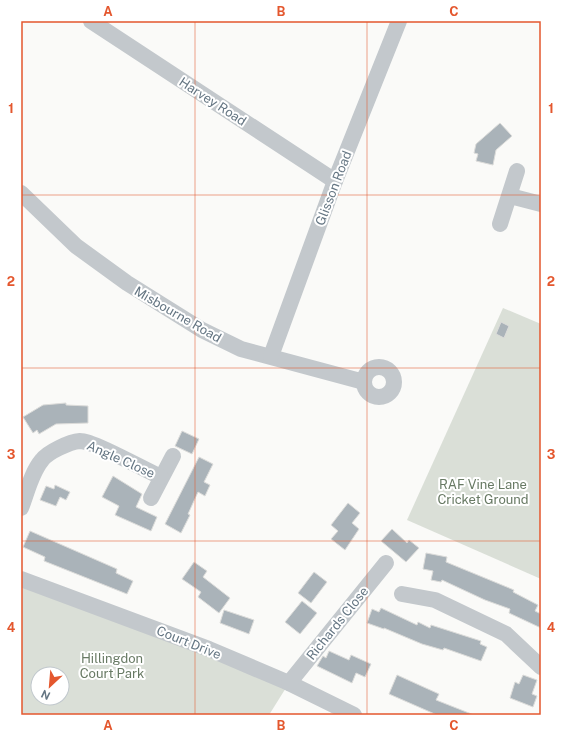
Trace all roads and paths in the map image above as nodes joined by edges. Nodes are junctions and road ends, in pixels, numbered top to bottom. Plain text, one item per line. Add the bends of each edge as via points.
1 (91, 21) edge
2 (394, 23) edge
3 (518, 171) dead end
4 (335, 181) junction
5 (21, 193) edge
6 (510, 196) junction
7 (541, 204) edge
8 (500, 224) dead end
9 (271, 356) junction
10 (364, 382) dead end
11 (172, 456) dead end
12 (161, 477) junction
13 (151, 498) dead end
14 (21, 508) edge
15 (386, 563) dead end
16 (21, 579) edge
17 (402, 594) dead end
18 (541, 667) edge
19 (289, 683) junction
20 (354, 715) edge

1 - 4 street, Harvey Road
2 - 4 street, Glisson Road
3 - 6 street
4 - 9 street, Glisson Road
5 - 9 street, Misbourne Road via 76,246 127,283 202,330 241,349
6 - 7 street
6 - 8 street
9 - 10 street, Misbourne Road
11 - 12 street, Angle Close
12 - 13 street, Angle Close
12 - 14 street, Angle Close via 112,453 80,441 63,446 42,460 30,482
15 - 19 street, Richards Close
16 - 19 street, Court Drive via 156,628
17 - 18 street via 435,600 506,634
19 - 20 street, Court Drive

